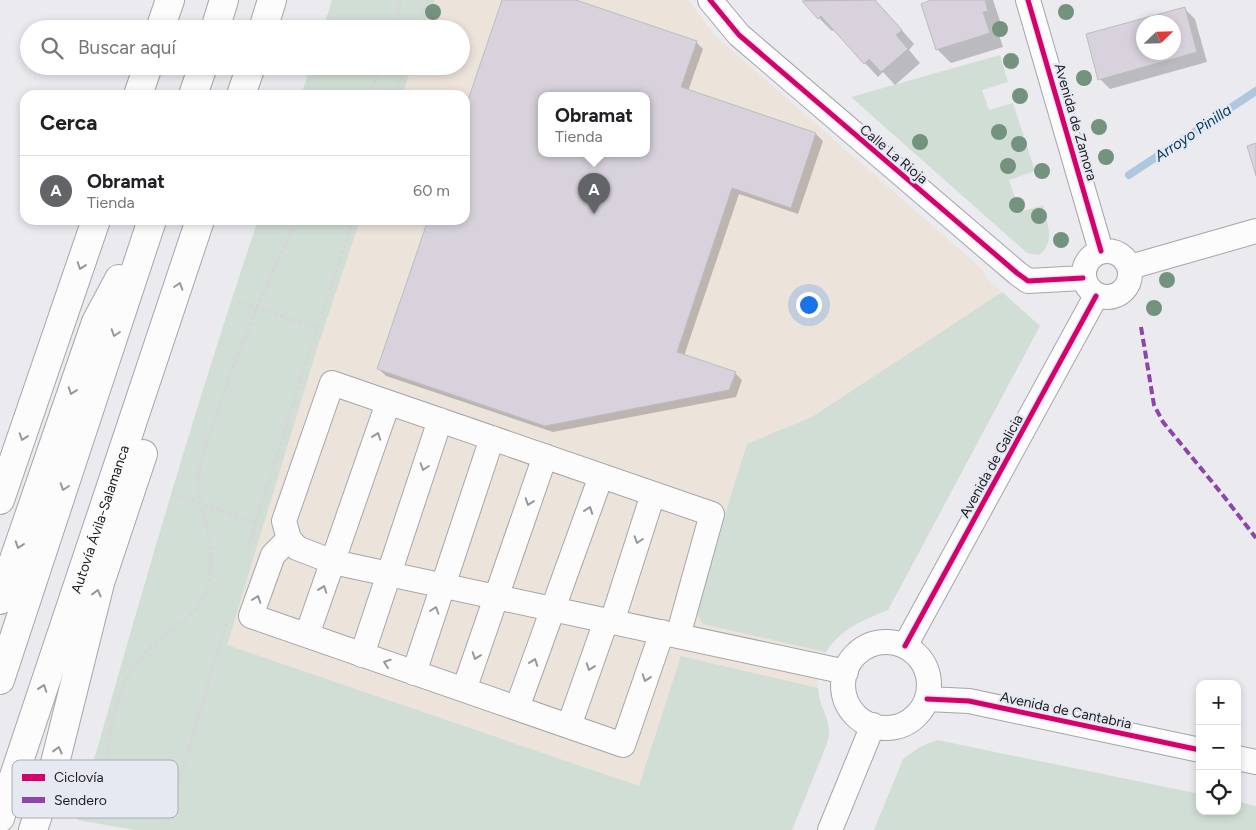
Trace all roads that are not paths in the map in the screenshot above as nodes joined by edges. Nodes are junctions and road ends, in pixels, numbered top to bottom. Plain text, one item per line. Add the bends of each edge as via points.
1 (170, 0) edge
2 (224, 0) edge
3 (272, 0) edge
4 (710, 0) edge
5 (1028, 0) edge
6 (163, 20) edge
7 (218, 20) edge
8 (266, 20) edge
9 (145, 75) edge
10 (200, 75) edge
11 (248, 75) edge
12 (140, 90) edge
13 (195, 90) edge
14 (243, 90) edge
15 (94, 225) edge
16 (148, 225) edge
17 (149, 225) edge
18 (198, 225) edge
19 (1256, 231) edge
20 (1101, 251) junction
21 (1130, 267) junction
22 (1090, 287) junction
23 (164, 332) junction
24 (388, 403) junction
25 (440, 420) junction
26 (492, 438) junction
27 (544, 456) junction
28 (601, 476) junction
29 (653, 494) junction
30 (0, 500) edge
31 (289, 539) junction
32 (333, 562) junction
33 (389, 574) junction
34 (442, 586) junction
35 (496, 597) junction
36 (0, 600) edge
37 (553, 609) junction
38 (609, 621) junction
39 (670, 634) junction
40 (307, 635) junction
41 (905, 646) junction
42 (362, 655) junction
43 (414, 672) junction
44 (846, 672) junction
45 (0, 680) edge
46 (464, 690) junction
47 (927, 699) junction
48 (517, 708) junction
49 (873, 725) junction
50 (569, 726) junction
51 (1196, 749) edge
52 (1241, 759) edge
53 (20, 760) edge
54 (56, 760) edge
55 (1256, 762) edge
56 (12, 782) edge
57 (0, 818) edge
58 (36, 818) edge
59 (32, 830) edge
60 (830, 830) edge

1 - 6 highway
2 - 7 highway
3 - 8 highway
4 - 22 street, Calle La Rioja via 746,41 1017,273 1028,281
5 - 20 street, Avenida de Zamora
9 - 12 highway
10 - 13 highway
11 - 14 highway
15 -> 30 highway
16 -> 36 highway via 96,322
17 -> 45 highway
23 -> 18 highway, Autovía Ávila-Salamanca
19 - 21 street
20 - 21 street via 1123,257
20 - 22 street via 1087,261 1084,270
21 - 22 street via 1130,281 1122,293 1110,298
22 - 41 street, Avenida de Galicia
53 -> 23 highway, Autovía Ávila-Salamanca
54 -> 23 highway via 100,583 153,422
24 - 25 street
24 - 31 street via 332,383 284,521
32 -> 24 street
25 - 26 street
25 -> 33 street
26 - 27 street
26 - 34 street
27 - 28 street
27 -> 35 street
28 - 29 street
37 -> 28 street
29 -> 38 street
29 - 39 street via 712,514
31 - 32 street via 297,548
40 -> 31 street via 251,616 273,554
32 - 33 street
40 -> 32 street
33 - 34 street
33 - 42 street
34 - 35 street
43 -> 34 street
35 - 37 street
35 -> 46 street
37 - 38 street
48 -> 37 street
38 - 39 street
38 -> 50 street
39 - 44 street
39 -> 50 street via 623,745
40 - 42 street
41 - 44 street via 891,642 876,643 852,659
41 - 47 street via 915,653 928,674
43 -> 42 street
43 - 46 street
44 - 49 street via 844,686 852,710
46 - 48 street
47 - 49 street via 911,720 899,726
47 - 51 street, Avenida de Cantabria via 969,701
48 - 50 street
49 - 60 street
52 - 55 street
57 -> 56 highway, Autovía Ávila-Salamanca
59 -> 58 highway

